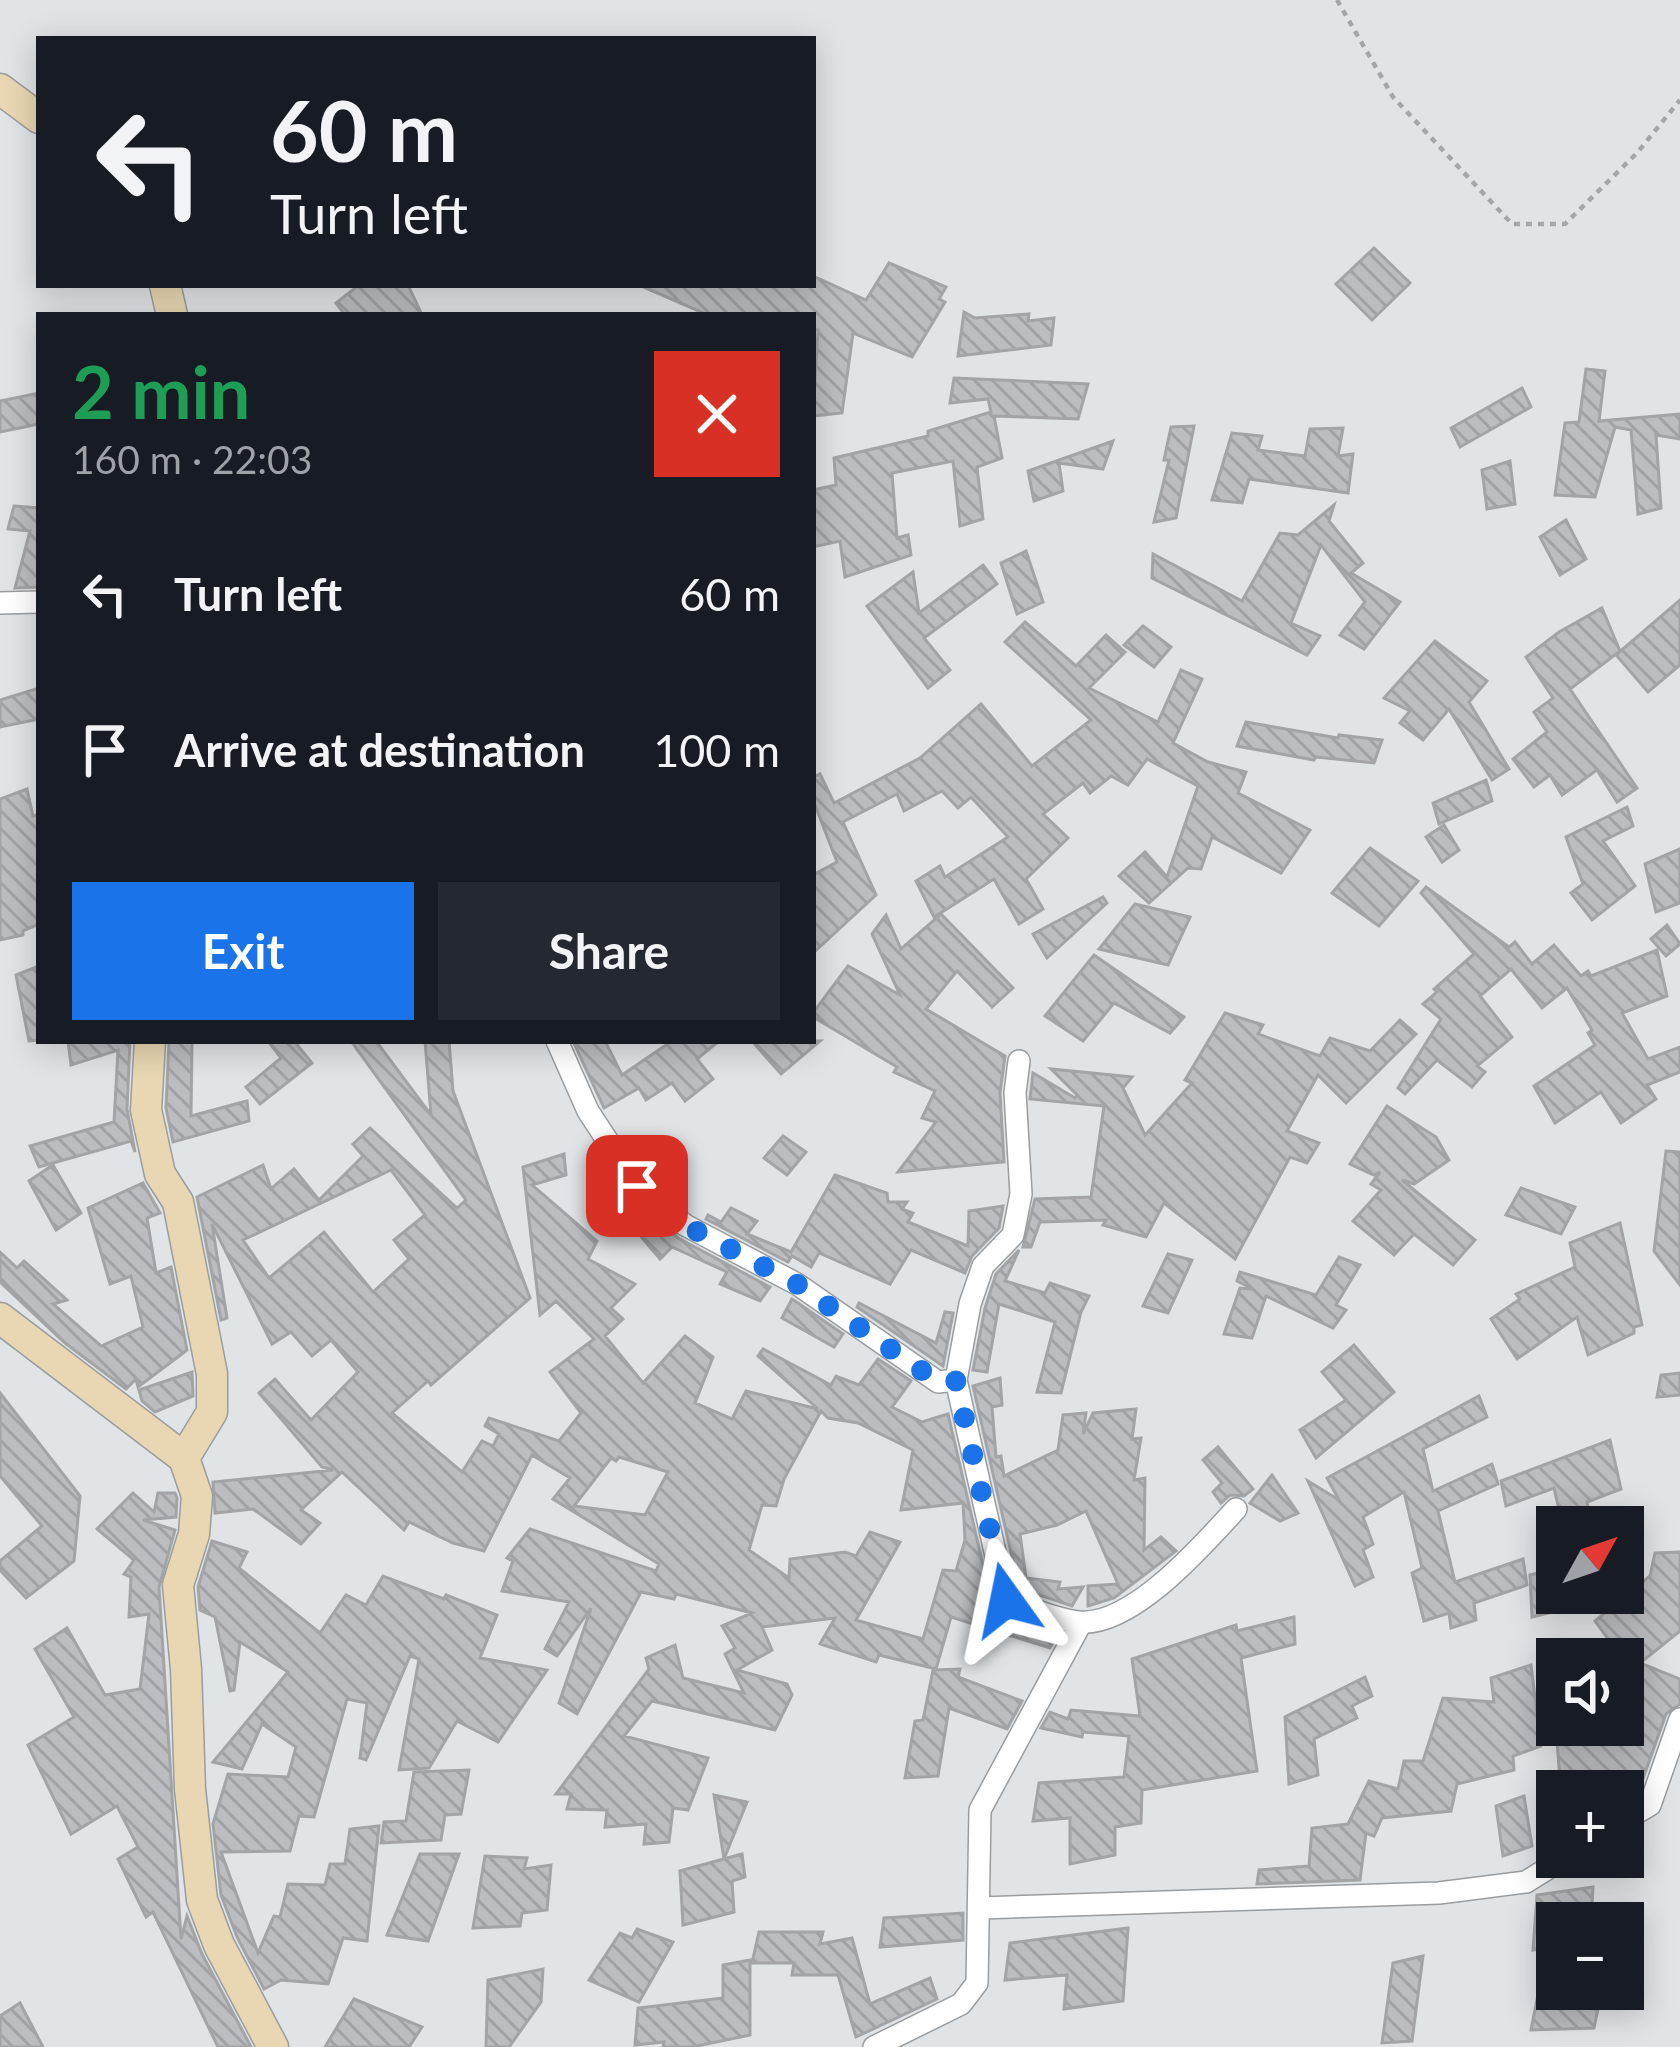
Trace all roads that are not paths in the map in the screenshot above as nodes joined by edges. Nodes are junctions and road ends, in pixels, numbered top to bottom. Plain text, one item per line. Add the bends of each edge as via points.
1 (0, 89) edge
2 (36, 116) edge
3 (36, 602) edge
4 (0, 603) edge
5 (149, 1044) edge
6 (558, 1044) edge
7 (1019, 1061) dead end
8 (0, 1318) edge
9 (956, 1381) junction
10 (184, 1458) junction
11 (1236, 1509) dead end
12 (1081, 1623) junction
13 (1680, 1719) edge
14 (1644, 1809) edge
15 (1536, 1876) edge
16 (980, 1908) junction
17 (273, 2047) edge
18 (874, 2047) edge

1 - 2 street
3 - 4 street
5 - 10 street via 146,1110 160,1174 178,1202 212,1374 212,1412
6 - 9 street via 588,1111 637,1186 685,1225 797,1284 938,1382
7 - 9 street via 1021,1194 1013,1235 983,1266
8 - 10 street
9 - 12 street via 1006,1600
10 - 17 street via 197,1496 178,1585 202,1900
11 - 12 street via 1122,1613
12 - 16 street via 980,1810
13 - 14 street
15 - 16 street via 1439,1894
16 - 18 street via 976,1983 962,2004

